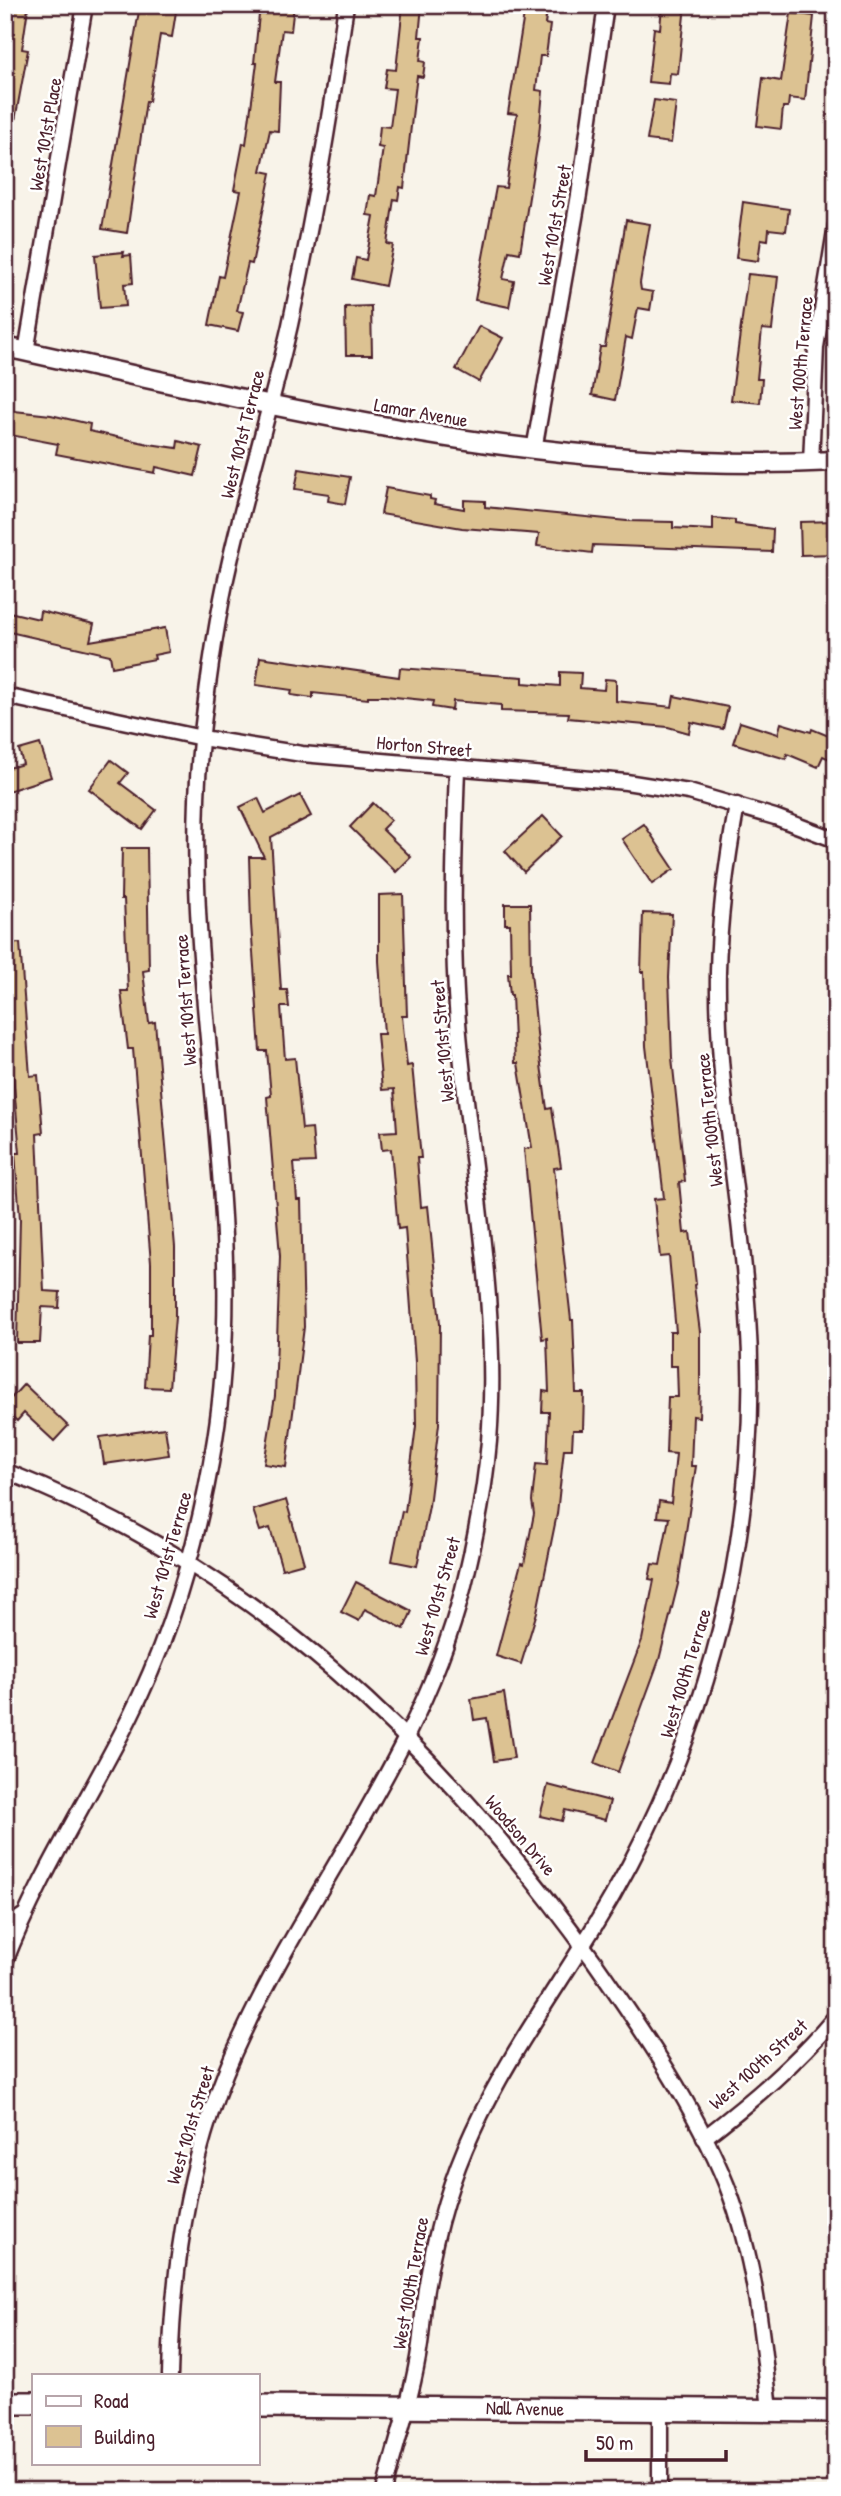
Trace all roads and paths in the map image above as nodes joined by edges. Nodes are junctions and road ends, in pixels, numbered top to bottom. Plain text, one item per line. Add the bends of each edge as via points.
1 (85, 5) edge
2 (346, 5) edge
3 (606, 5) edge
4 (836, 225) edge
5 (5, 347) edge
6 (26, 352) junction
7 (270, 404) junction
8 (534, 450) junction
9 (836, 461) edge
10 (811, 463) junction
11 (5, 696) edge
12 (202, 738) junction
13 (457, 769) junction
14 (737, 805) junction
15 (836, 841) edge
16 (5, 1471) edge
17 (188, 1562) junction
18 (407, 1738) junction
19 (23, 1916) junction
20 (5, 1928) edge
21 (583, 1946) junction
22 (5, 1962) edge
23 (836, 2016) edge
24 (704, 2138) junction
25 (170, 2374) edge
26 (5, 2403) edge
27 (32, 2403) edge
28 (259, 2406) edge
29 (405, 2407) junction
30 (660, 2410) junction
31 (770, 2410) junction
32 (836, 2411) edge
33 (384, 2491) edge
34 (660, 2491) edge

1 - 6 street, West 101st Place
2 - 7 street, West 101st Terrace via 311,224
3 - 8 street, West 101st Street via 579,195
4 - 10 street, West 100th Terrace via 816,347
5 - 6 street, Lamar Avenue
6 - 7 street, Lamar Avenue
7 - 8 street, Lamar Avenue via 387,428
7 - 12 street, West 101st Terrace via 215,632
8 - 10 street, Lamar Avenue via 693,463
9 - 10 street, Lamar Avenue
11 - 12 street, Horton Street
12 - 13 street, Horton Street via 302,754
12 - 17 street, West 101st Terrace via 196,857 200,966 226,1285 215,1437
13 - 14 street, Horton Street via 626,782
13 - 18 street, West 101st Street via 453,930 488,1314 489,1439 462,1590
14 - 15 street, Horton Street
14 - 21 street, West 100th Terrace via 722,901 718,975 749,1318 750,1410 742,1510 733,1573 688,1733 634,1857
16 - 17 street, Woodson Drive via 124,1525
17 - 18 street, Woodson Drive via 281,1625 355,1686
17 - 19 street, West 101st Terrace via 131,1716
18 - 21 street, Woodson Drive via 497,1837
18 - 25 street, West 101st Street via 264,1991 216,2096 177,2251
19 - 20 street
19 - 22 street, West 101st Terrace
21 - 24 street, Woodson Drive via 676,2085
21 - 29 street, West 100th Terrace via 484,2107 450,2187 426,2286 420,2347
23 - 24 street, West 100th Street via 768,2087
24 - 31 street, Woodson Drive via 745,2242 759,2302
26 - 27 main road
28 - 29 main road, Nall Avenue
29 - 30 main road, Nall Avenue
29 - 33 street, West 100th Terrace
30 - 31 main road, Nall Avenue
30 - 34 street
31 - 32 main road, Nall Avenue

